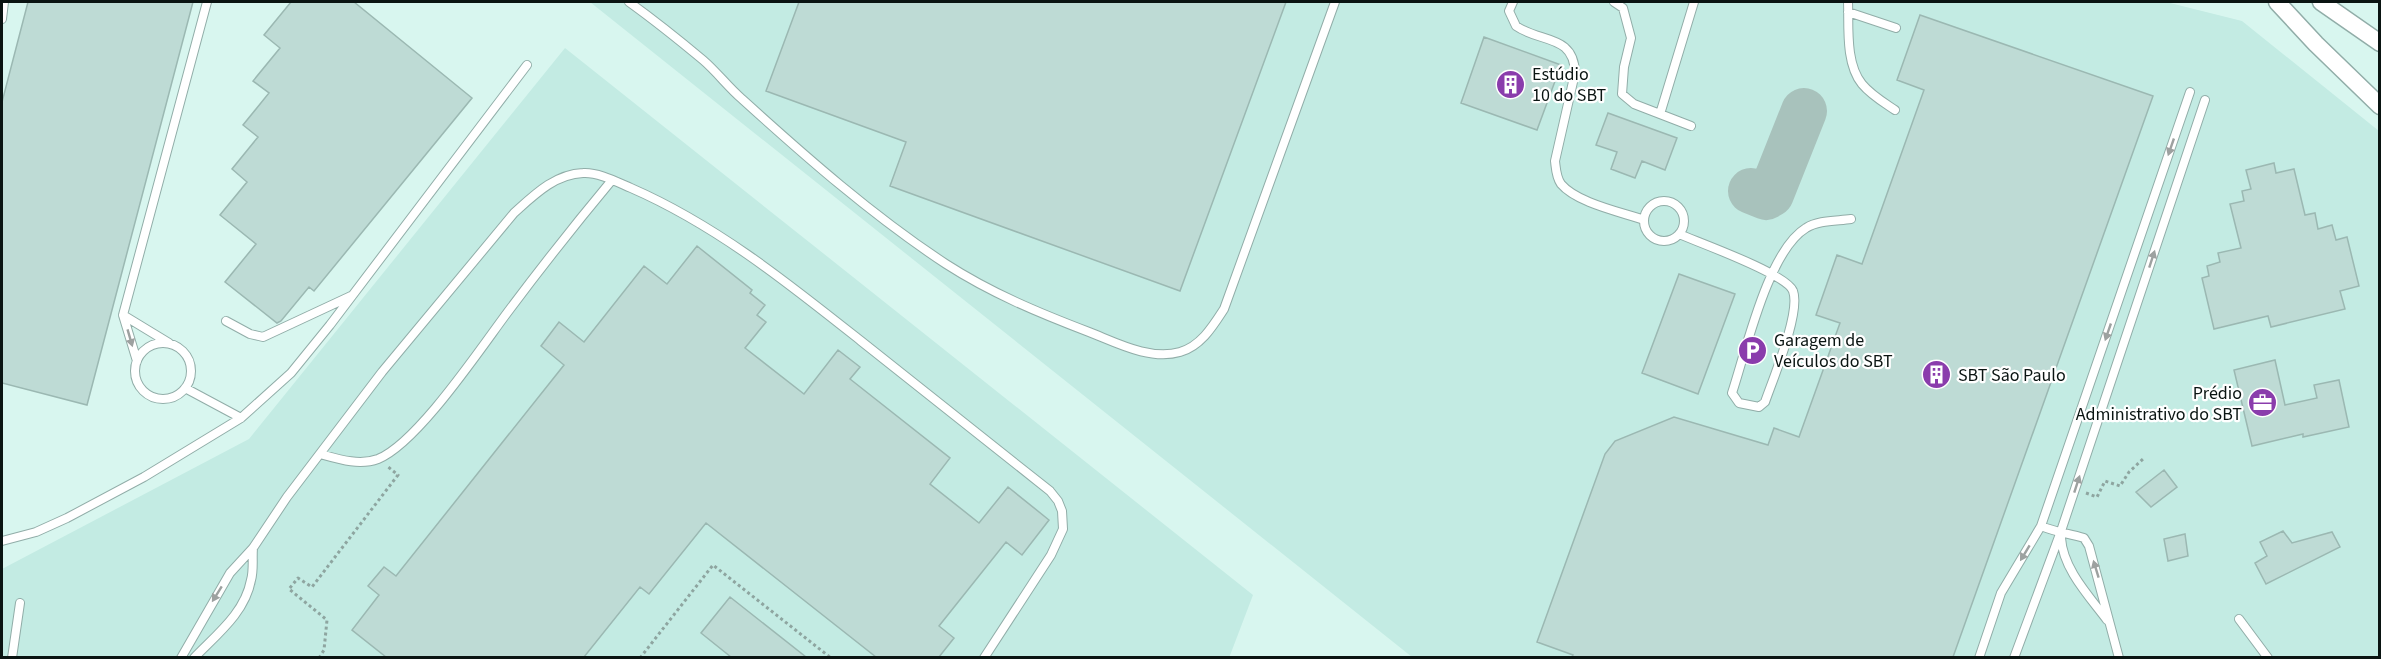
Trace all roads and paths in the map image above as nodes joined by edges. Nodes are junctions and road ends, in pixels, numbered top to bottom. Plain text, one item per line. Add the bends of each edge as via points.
1 (4, 2) edge
2 (207, 2) edge
3 (628, 2) edge
4 (1335, 2) edge
5 (1513, 2) edge
6 (1614, 2) edge
7 (1694, 2) edge
8 (1848, 2) edge
9 (2277, 2) edge
10 (2321, 2) edge
11 (1848, 12) junction
12 (2, 19) edge
13 (1896, 28) dead end
14 (2379, 43) edge
15 (527, 65) dead end
16 (2190, 92) dead end
17 (2205, 100) dead end
18 (2379, 106) edge
19 (1895, 110) dead end
20 (1660, 114) junction
21 (1691, 126) dead end
22 (612, 180) junction
23 (1851, 219) dead end
24 (1644, 220) junction
25 (1679, 234) junction
26 (1770, 273) junction
27 (353, 295) junction
28 (123, 315) junction
29 (226, 321) dead end
30 (174, 346) junction
31 (137, 361) junction
32 (185, 388) junction
33 (241, 418) junction
34 (320, 454) junction
35 (378, 459) junction
36 (2143, 459) dead end
37 (2086, 493) dead end
38 (2041, 526) junction
39 (2060, 534) junction
40 (2, 541) edge
41 (253, 548) junction
42 (20, 603) dead end
43 (2239, 620) dead end
44 (2110, 625) junction
45 (12, 657) edge
46 (181, 657) edge
47 (194, 657) edge
48 (319, 657) edge
49 (640, 657) edge
50 (831, 657) edge
51 (984, 657) edge
52 (1978, 657) edge
53 (2014, 657) edge
54 (2119, 657) edge
55 (2268, 657) edge

1 - 12 lane
2 - 28 lane
3 - 4 lane via 705,62 862,202 945,264 1044,315 1133,349 1162,354 1180,352 1197,344 1224,309
5 - 24 lane via 1509,11 1516,26 1565,46 1575,61 1555,161 1557,176 1584,200
6 - 20 lane via 1623,8 1631,38 1622,94 1634,104
7 - 20 lane
8 - 11 lane
9 - 18 street
10 - 14 street
11 - 13 lane
11 - 19 lane via 1852,63 1861,83
15 - 27 lane
16 -> 38 lane
39 -> 17 lane
20 - 21 lane
22 - 34 lane via 584,173 557,179 532,196 382,372
22 - 35 lane via 430,414 400,444
22 - 51 lane via 671,206 731,243 809,300 1058,501 1063,529
23 - 26 lane via 1807,227 1795,237
24 - 25 lane via 1648,235 1657,240
24 - 25 lane via 1646,211 1656,202 1672,203 1684,218
25 - 26 lane
26 - 26 lane via 1732,393 1739,403 1759,407 1765,402 1795,303 1790,285
27 - 29 lane via 263,337
27 - 33 lane via 291,373
28 - 30 lane
28 -> 31 lane
30 - 31 lane via 157,344
30 - 32 lane via 187,356 190,364
31 - 32 lane via 136,379 153,398 171,398
32 - 33 lane
33 - 40 lane via 67,518
34 - 35 lane via 347,461
34 - 41 lane
35 - 48 path via 398,475 312,587 298,579 289,590 327,620 324,650
36 - 37 path via 2120,486 2105,481 2097,497
38 - 39 lane
38 -> 52 lane via 2001,593
39 - 44 lane via 2061,548 2075,576
44 -> 39 lane via 2089,546 2084,538
39 - 53 lane
41 -> 46 lane via 230,573
41 - 47 lane via 252,578 240,609
42 - 45 lane
43 - 55 lane
44 - 54 lane
49 - 50 path via 713,564

